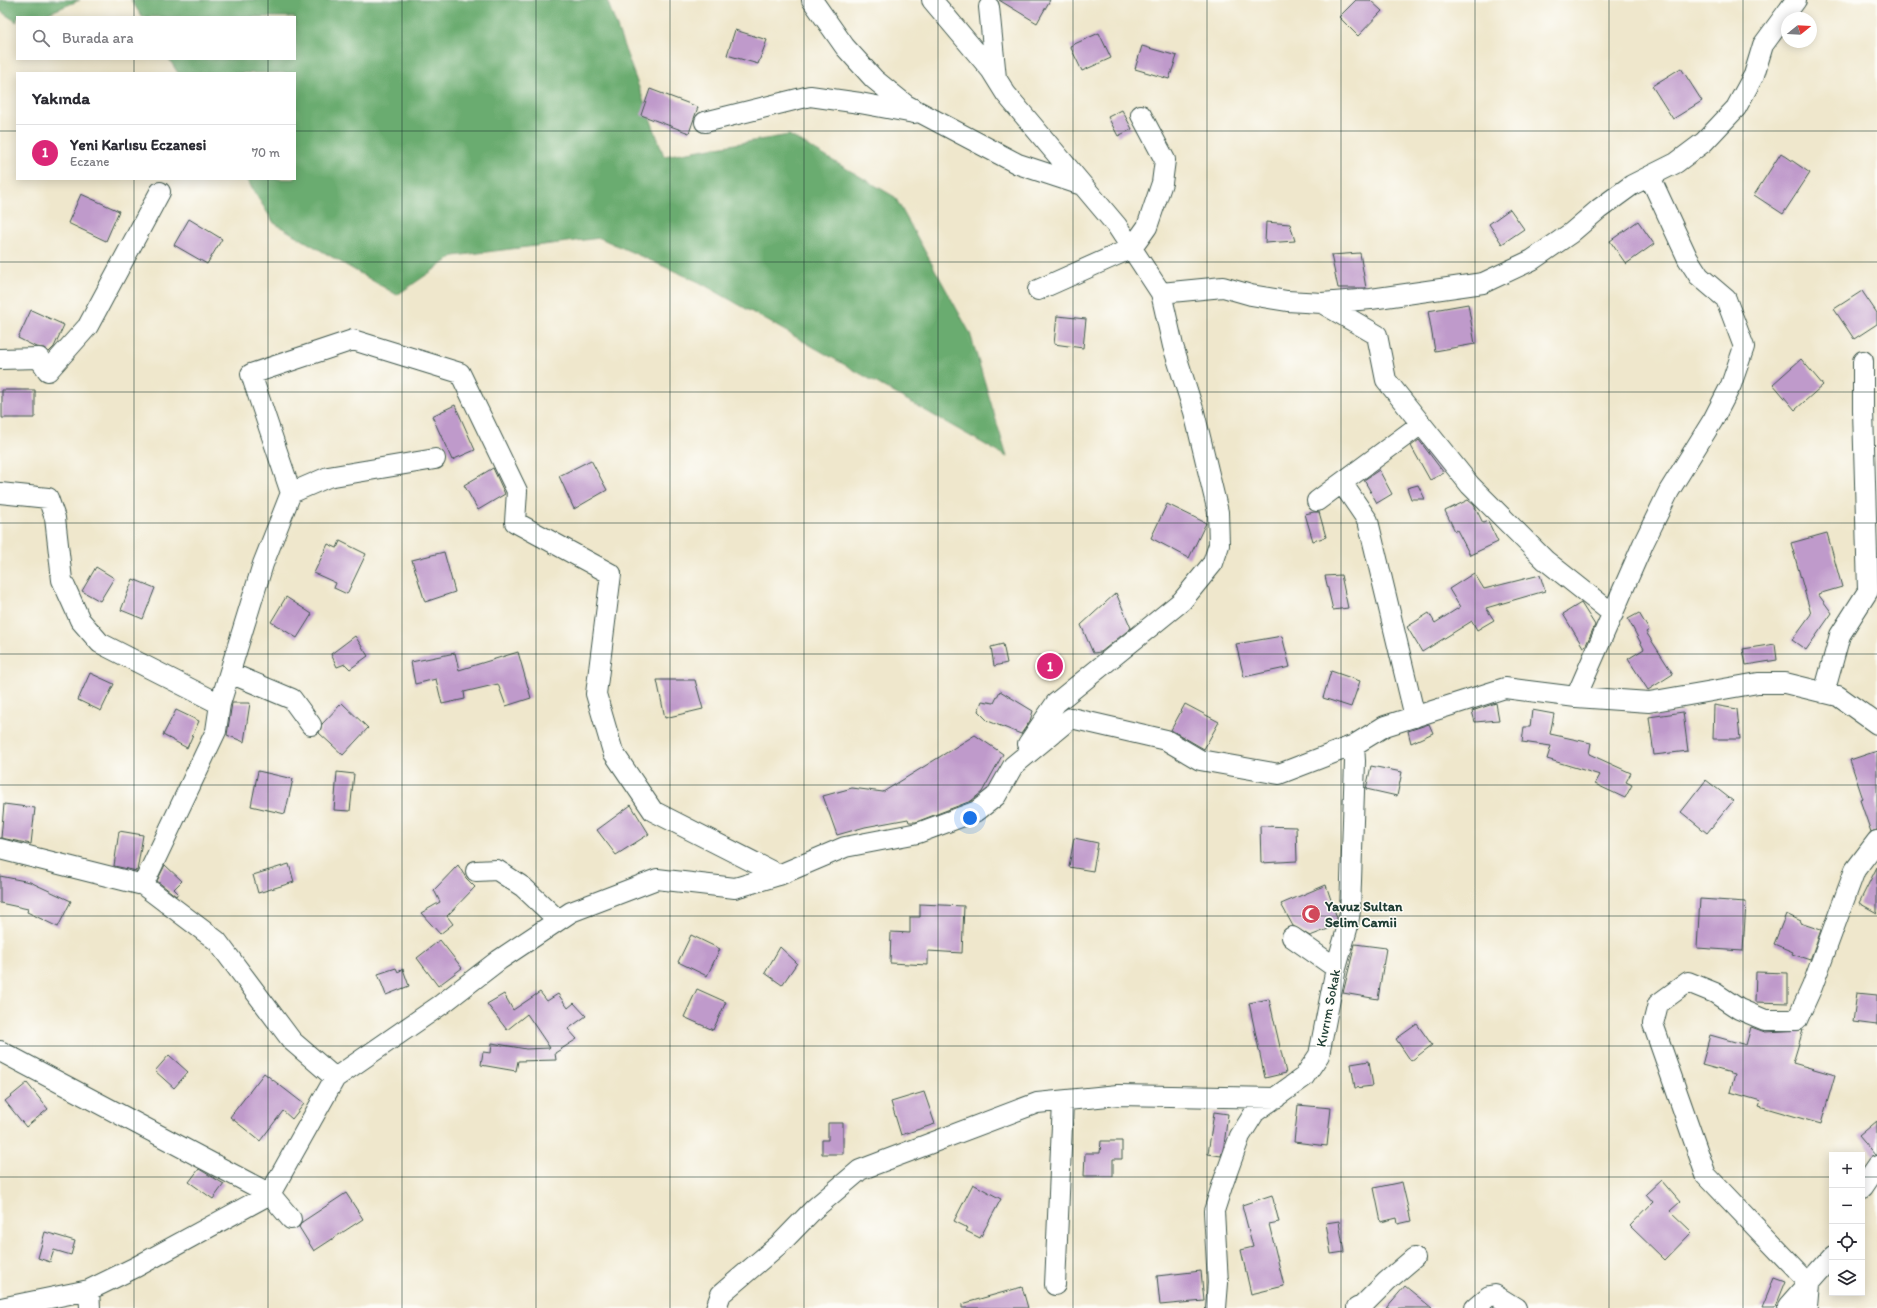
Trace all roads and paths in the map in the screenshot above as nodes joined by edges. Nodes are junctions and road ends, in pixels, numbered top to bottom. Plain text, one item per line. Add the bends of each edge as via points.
1 (812, 0) edge
2 (932, 0) edge
3 (1796, 0) edge
4 (989, 6) dead end
5 (996, 78) junction
6 (1141, 115) dead end
7 (929, 116) junction
8 (705, 122) dead end
9 (1650, 177) junction
10 (1082, 185) junction
11 (160, 192) dead end
12 (1132, 248) junction
13 (1038, 290) dead end
14 (1161, 293) junction
15 (1322, 303) junction
16 (0, 359) edge
17 (1863, 361) dead end
18 (1422, 424) junction
19 (435, 459) dead end
20 (1342, 483) junction
21 (0, 493) edge
22 (291, 493) junction
23 (1317, 501) dead end
24 (1613, 614) junction
25 (230, 673) junction
26 (1824, 693) junction
27 (1576, 697) junction
28 (220, 704) junction
29 (1415, 716) junction
30 (1877, 724) edge
31 (311, 725) dead end
32 (1354, 744) junction
33 (1013, 766) junction
34 (1877, 841) edge
35 (0, 849) edge
36 (476, 871) dead end
37 (779, 875) junction
38 (143, 885) junction
39 (558, 920) junction
40 (1292, 937) dead end
41 (1336, 968) junction
42 (0, 1051) edge
43 (335, 1078) junction
44 (1276, 1098) junction
45 (1063, 1102) junction
46 (1877, 1166) edge
47 (1865, 1184) edge
48 (270, 1194) junction
49 (291, 1219) dead end
50 (1414, 1258) dead end
51 (1830, 1260) edge
52 (1810, 1284) junction
53 (1055, 1285) dead end
54 (90, 1299) edge
55 (1, 1308) edge
56 (716, 1308) edge
57 (1216, 1308) edge
58 (1356, 1308) edge
59 (1475, 1308) edge
60 (1516, 1308) edge
61 (1787, 1308) edge
62 (1808, 1308) edge

1 - 7 street via 845,48 874,79 906,105
2 - 5 street
3 - 9 street via 1763,44 1754,75 1736,108 1704,142 1676,163
4 - 5 street
5 - 10 street via 1006,94
6 - 12 street via 1165,160 1162,183 1147,227
7 - 8 street via 810,96
7 - 10 street via 1018,164
9 - 15 street via 1632,185 1532,260 1483,284
9 - 24 street via 1688,259 1699,276 1726,299 1744,347 1731,385 1714,420 1669,491
10 - 12 street
11 - 16 street via 88,326 48,371 39,358
12 - 13 street
12 - 14 street
14 - 15 street via 1224,287 1251,295
14 - 33 street via 1218,512 1219,545 1213,563 1182,601 1056,703
15 - 18 street via 1378,335 1386,380
17 - 26 street via 1868,592 1840,635
18 - 20 street
18 - 24 street via 1470,485 1545,560
19 - 22 street via 328,477
20 - 23 street
20 - 29 street via 1368,521
21 - 28 street via 48,498 55,518 62,580 80,620 100,643
22 - 25 street via 263,564
22 - 37 street via 251,374 352,340 460,372 518,491 515,522 611,574 596,694 613,752 653,811
24 - 27 street
25 - 28 street
25 - 31 street via 292,699
26 - 27 street via 1785,683 1758,683 1649,702
26 - 30 street via 1838,696
27 - 29 street via 1505,688
28 - 38 street via 216,731
29 - 32 street via 1385,726
32 - 33 street via 1279,774 1200,760 1166,740 1071,718
32 - 41 street, Kıvrım Sokak via 1350,910
33 - 37 street via 996,796 977,811 918,832 845,847
34 - 52 street via 1855,870 1812,987 1797,1020 1766,1020 1688,982 1658,1004 1653,1024 1706,1175
35 - 38 street
36 - 39 street via 497,870 523,887
37 - 39 street via 735,888 657,879 599,900
38 - 43 street via 216,941 292,1041
39 - 43 street
40 - 41 street
41 - 44 street, Kıvrım Sokak via 1318,1055 1304,1077
42 - 48 street
43 - 48 street
44 - 45 street via 1118,1095
44 - 57 street, Kıvrım Sokak via 1255,1112 1240,1136 1214,1211 1218,1283
45 - 53 street
45 - 56 street via 1037,1103 860,1170 814,1208 782,1242 721,1294
46 - 47 street
48 - 49 street
48 - 54 street via 136,1267
50 - 58 street via 1362,1306
51 - 52 street
52 - 61 street
52 - 62 street
54 - 55 street
59 - 60 street via 1489,1296 1495,1295

